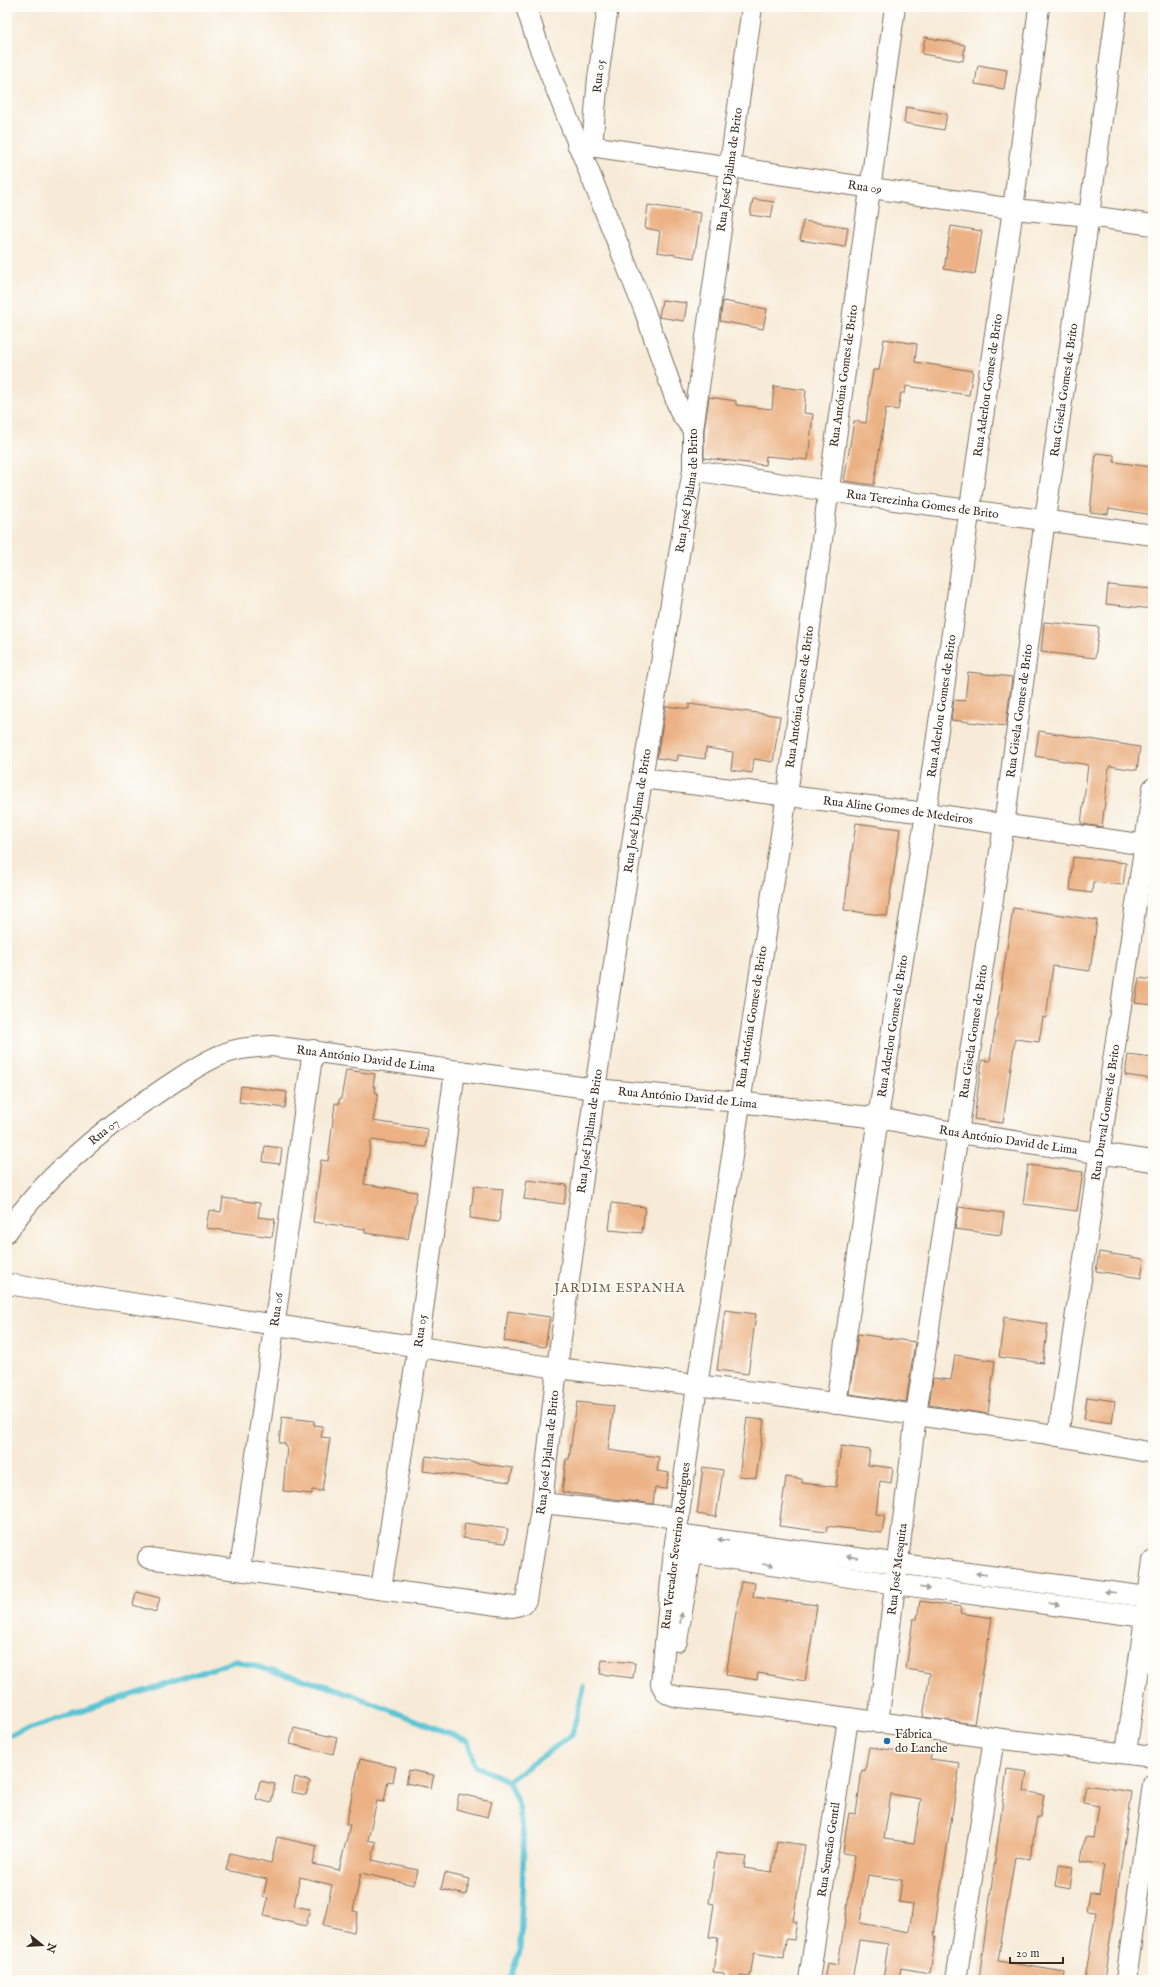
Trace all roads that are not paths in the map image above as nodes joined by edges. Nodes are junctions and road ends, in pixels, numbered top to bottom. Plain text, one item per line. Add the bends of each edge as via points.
1 (526, 7) edge
2 (608, 7) edge
3 (752, 7) edge
4 (895, 7) edge
5 (1039, 7) edge
6 (1118, 7) edge
7 (585, 145) junction
8 (729, 168) junction
9 (869, 187) junction
10 (1013, 209) junction
11 (1090, 216) junction
12 (1153, 225) edge
13 (693, 430) junction
14 (693, 470) junction
15 (828, 491) junction
16 (969, 509) junction
17 (1045, 519) junction
18 (1153, 535) edge
19 (642, 778) junction
20 (1153, 788) edge
21 (787, 795) junction
22 (926, 813) junction
23 (1004, 825) junction
24 (1149, 846) edge
25 (313, 1050) junction
26 (221, 1055) joint
27 (455, 1071) junction
28 (595, 1089) junction
29 (739, 1102) junction
30 (878, 1118) junction
31 (959, 1133) junction
32 (1100, 1153) junction
33 (1153, 1162) edge
34 (7, 1232) edge
35 (7, 1284) edge
36 (274, 1324) junction
37 (418, 1347) junction
38 (557, 1368) junction
39 (697, 1386) junction
40 (836, 1404) junction
41 (916, 1415) junction
42 (1058, 1436) junction
43 (1153, 1453) edge
44 (542, 1503) junction
45 (683, 1538) junction
46 (148, 1558) dead end
47 (1153, 1561) edge
48 (898, 1563) junction
49 (240, 1569) junction
50 (895, 1584) junction
51 (381, 1589) junction
52 (1148, 1597) junction
53 (1146, 1617) junction
54 (848, 1719) junction
55 (878, 1723) junction
56 (994, 1738) junction
57 (1126, 1753) junction
58 (1153, 1756) edge
59 (1153, 1784) edge
60 (810, 1980) edge
61 (956, 1980) edge
62 (1126, 1980) edge

1 - 7 street via 538,44
2 - 7 street, Rua 05
3 - 8 street, Rua José Djalma de Brito
4 - 9 street, Rua Antónia Gomes de Brito
5 - 10 street, Rua Aderlou Gomes de Brito
6 - 11 street, Rua Gisela Gomes de Brito
7 - 8 street, Rua 09
7 - 13 street via 680,412
8 - 9 street, Rua 09
8 - 13 street, Rua José Djalma de Brito
9 - 10 street, Rua 09
9 - 15 street, Rua Antónia Gomes de Brito
10 - 11 street, Rua 09
10 - 16 street, Rua Aderlou Gomes de Brito
11 - 12 street, Rua 09
11 - 17 street, Rua Gisela Gomes de Brito
13 - 14 street, Rua José Djalma de Brito
14 - 15 street, Rua Terezinha Gomes de Brito
14 - 19 street, Rua José Djalma de Brito
15 - 16 street, Rua Terezinha Gomes de Brito
15 - 21 street, Rua Antónia Gomes de Brito
16 - 17 street, Rua Terezinha Gomes de Brito
16 - 22 street, Rua Aderlou Gomes de Brito
17 - 18 street, Rua Terezinha Gomes de Brito
17 - 23 street, Rua Gisela Gomes de Brito
19 - 21 street, Rua Aline Gomes de Medeiros
19 - 28 street, Rua José Djalma de Brito
20 - 24 street, Rua Durval Gomes de Brito
21 - 22 street, Rua Aline Gomes de Medeiros
21 - 29 street, Rua Antónia Gomes de Brito
22 - 23 street, Rua Aline Gomes de Medeiros
22 - 30 street, Rua Aderlou Gomes de Brito
23 - 24 street, Rua Aline Gomes de Medeiros
23 - 31 street, Rua Gisela Gomes de Brito
24 - 32 street, Rua Durval Gomes de Brito
25 - 26 street, Rua António David de Lima via 272,1046 244,1048
25 - 27 street, Rua António David de Lima
25 - 36 street, Rua 06
26 - 34 street, Rua 07 via 129,1111 90,1142 48,1181
27 - 28 street, Rua António David de Lima
27 - 37 street, Rua 05
28 - 29 street, Rua António David de Lima
28 - 38 street, Rua José Djalma de Brito
29 - 30 street, Rua António David de Lima
29 - 39 street, Rua Antónia Gomes de Brito
30 - 31 street, Rua António David de Lima
30 - 40 street, Rua Aderlou Gomes de Brito
31 - 32 street, Rua António David de Lima
31 - 41 street, Rua Gisela Gomes de Brito
32 - 33 street, Rua António David de Lima
32 - 42 street, Rua Durval Gomes de Brito
35 - 36 street
36 - 37 street
36 - 49 street, Rua 06
37 - 38 street
37 - 51 street, Rua 05
38 - 39 street
38 - 44 street, Rua José Djalma de Brito
39 - 40 street
39 - 45 street, Rua Vereador Severino Rodrigues
40 - 41 street
41 - 42 street
41 - 48 street, Rua José Mesquita
42 - 43 street
44 - 45 street
44 - 51 street, Rua José Djalma de Brito via 528,1595 523,1604 513,1607
48 -> 45 street
45 -> 50 street
45 - 54 street, Rua Vereador Severino Rodrigues via 660,1679 662,1689 678,1697
46 - 49 street
47 - 52 street
48 - 50 street, Rua José Mesquita
52 -> 48 street
49 - 51 street
50 -> 53 street
50 - 55 street, Rua José Mesquita
52 - 53 street
53 - 57 street
54 - 55 street, Rua Vereador Severino Rodrigues
54 - 60 street, Rua Semeão Gentil
55 - 56 street, Rua Vereador Severino Rodrigues
56 - 57 street, Rua Vereador Severino Rodrigues
56 - 61 street
57 - 58 street, Rua Vereador Severino Rodrigues
59 - 62 street

